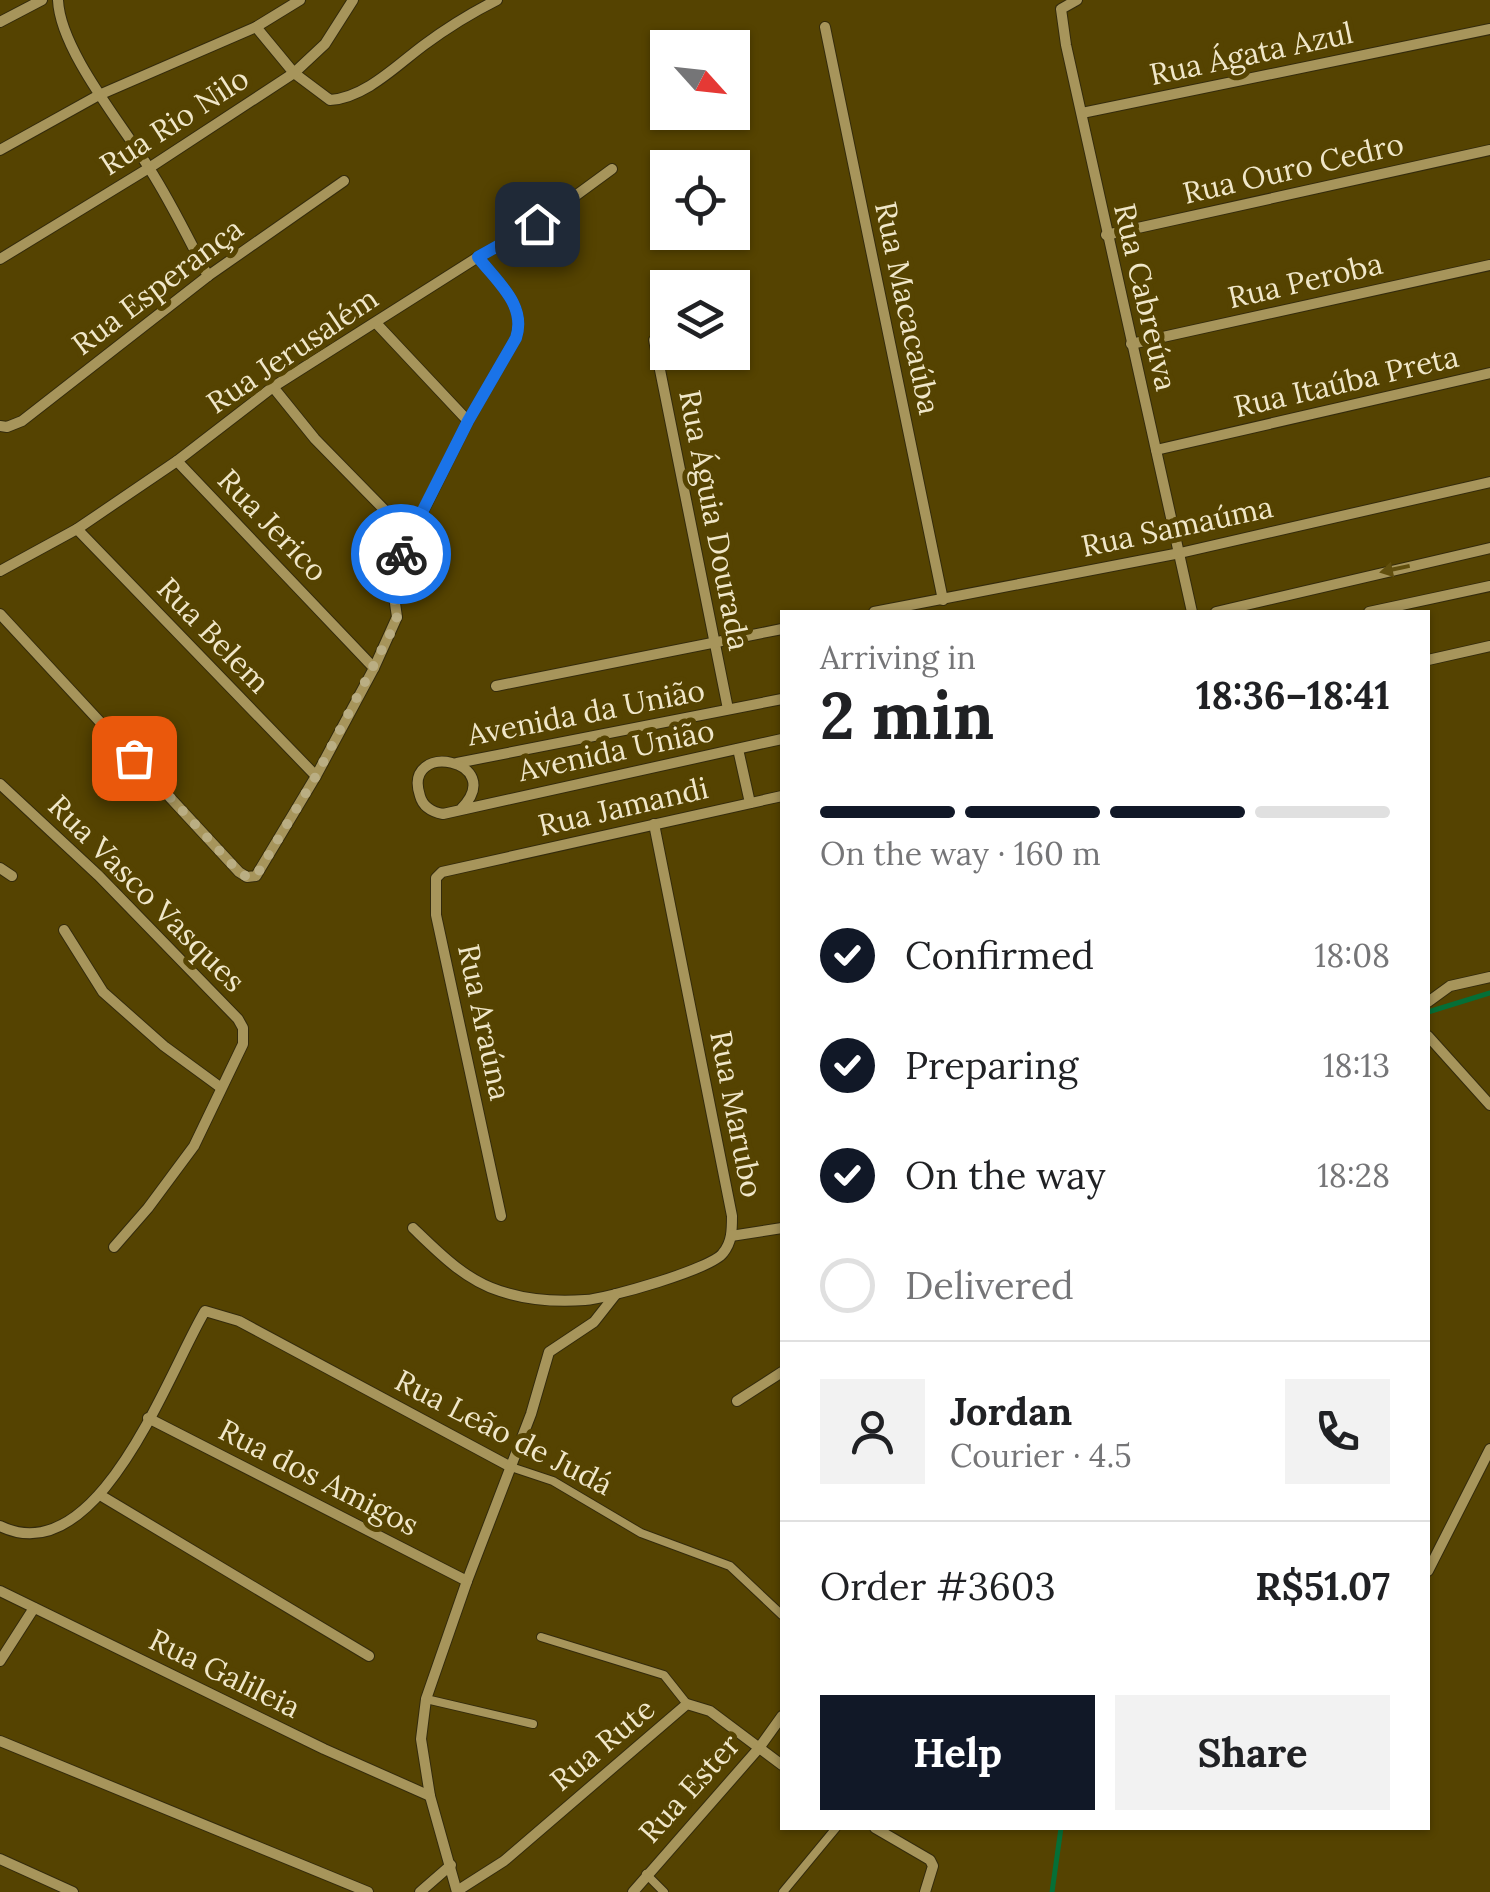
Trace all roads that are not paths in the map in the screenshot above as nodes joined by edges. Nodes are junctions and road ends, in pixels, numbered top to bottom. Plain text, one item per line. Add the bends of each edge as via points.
1 (42, 0) edge
2 (58, 0) edge
3 (300, 0) edge
4 (353, 0) edge
5 (498, 0) edge
6 (1077, 0) edge
7 (0, 22) edge
8 (256, 27) junction
9 (825, 27) dead end
10 (1490, 30) edge
11 (294, 73) junction
12 (99, 95) junction
13 (1082, 114) junction
14 (0, 150) edge
15 (1490, 150) edge
16 (149, 168) junction
17 (612, 169) dead end
18 (344, 181) dead end
19 (1106, 235) junction
20 (478, 257) junction
21 (0, 259) edge
22 (1490, 265) edge
23 (208, 276) junction
24 (376, 324) junction
25 (1132, 344) junction
26 (660, 370) edge
27 (1490, 373) edge
28 (272, 387) junction
29 (468, 421) junction
30 (0, 426) edge
31 (1156, 450) junction
32 (176, 460) junction
33 (1490, 482) edge
34 (77, 529) junction
35 (410, 536) junction
36 (1490, 548) edge
37 (1180, 553) junction
38 (0, 571) edge
39 (1490, 586) edge
40 (943, 600) junction
41 (886, 610) edge
42 (1192, 610) edge
43 (1225, 610) edge
44 (1379, 610) edge
45 (0, 614) edge
46 (780, 629) edge
47 (714, 642) junction
48 (1490, 646) edge
49 (1430, 660) edge
50 (374, 668) junction
51 (496, 686) dead end
52 (780, 699) edge
53 (728, 710) junction
54 (780, 739) edge
55 (738, 749) junction
56 (457, 762) junction
57 (316, 776) junction
58 (0, 784) edge
59 (780, 796) edge
60 (750, 803) junction
61 (460, 809) junction
62 (654, 824) junction
63 (474, 866) joint
64 (0, 868) edge
65 (12, 876) dead end
66 (64, 930) dead end
67 (1490, 977) edge
68 (1430, 1001) edge
69 (1430, 1038) edge
70 (220, 1088) junction
71 (1490, 1105) edge
72 (501, 1216) dead end
73 (413, 1228) dead end
74 (780, 1228) edge
75 (732, 1236) junction
76 (114, 1246) dead end
77 (616, 1293) junction
78 (780, 1373) edge
79 (737, 1401) dead end
80 (148, 1418) junction
81 (1490, 1448) edge
82 (510, 1467) junction
83 (100, 1495) junction
84 (0, 1526) edge
85 (1430, 1567) edge
86 (467, 1581) junction
87 (0, 1591) edge
88 (34, 1608) junction
89 (780, 1613) edge
90 (541, 1636) dead end
91 (369, 1656) dead end
92 (0, 1661) edge
93 (426, 1699) junction
94 (688, 1704) junction
95 (780, 1719) edge
96 (533, 1724) dead end
97 (0, 1740) edge
98 (759, 1748) junction
99 (780, 1764) edge
100 (430, 1796) junction
101 (834, 1830) edge
102 (878, 1830) edge
103 (0, 1860) edge
104 (450, 1865) junction
105 (646, 1874) junction
106 (74, 1892) edge
107 (368, 1892) edge
108 (420, 1892) edge
109 (457, 1892) edge
110 (633, 1892) edge
111 (664, 1892) edge
112 (784, 1892) edge
113 (925, 1892) edge

1 - 7 street
2 - 12 street via 60,21
3 - 8 street
4 - 11 street, Rua Rio Nilo via 325,44
5 - 11 street via 344,100 330,100
6 - 13 street, Rua Cabreúva via 1060,13
8 - 11 street
8 - 12 street
9 - 40 street, Rua Macacaúba
10 - 13 street, Rua Ágata Azul
11 - 16 street, Rua Rio Nilo
12 - 14 street
12 - 16 street
13 - 19 street, Rua Cabreúva
15 - 19 street, Rua Ouro Cedro
16 - 21 street, Rua Rio Nilo
16 - 23 street
17 - 20 street, Rua Jerusalém
18 - 23 street, Rua Esperança
19 - 25 street, Rua Cabreúva
20 - 24 street, Rua Jerusalém
20 - 29 street via 518,310 521,324
22 - 25 street, Rua Peroba
23 - 30 street, Rua Esperança via 22,421
24 - 28 street, Rua Jerusalém
24 - 29 street
25 - 31 street, Rua Cabreúva
26 - 47 street, Rua Águia Dourada
27 - 31 street, Rua Itaúba Preta
28 - 32 street, Rua Jerusalém
28 - 35 street
29 - 35 street
31 - 37 street, Rua Cabreúva
32 - 34 street, Rua Jerusalém
32 - 50 street, Rua Jerico
33 - 37 street, Rua Samaúma
34 - 38 street, Rua Jerusalém
34 - 57 street, Rua Belem
35 - 50 street via 390,576 397,617
36 -> 43 street
37 - 40 street, Rua Samaúma
37 - 42 street, Rua Cabreúva
39 - 44 street
40 - 41 street, Rua Samaúma
45 - 57 street via 247,877 256,876
46 - 47 street
47 - 51 street
47 - 53 street, Rua Águia Dourada
48 - 49 street
50 - 57 street
52 - 53 street, Avenida da União
53 - 56 street, Avenida da União
54 - 55 street, Avenida União
55 - 60 street
55 - 61 street, Avenida União
56 - 61 street, Avenida da União via 472,785
56 - 61 street, Avenida da União via 432,763 420,776 418,792 434,812
58 - 70 street, Rua Vasco Vasques via 238,1019 243,1044
59 - 60 street, Rua Jamandi
60 - 62 street, Rua Jamandi
62 - 63 street, Rua Jamandi
62 - 75 street, Rua Marubo
63 - 72 street, Rua Araúna via 439,874 434,905
64 - 65 street
66 - 70 street via 104,992
67 - 68 street via 1450,986
69 - 71 street
70 - 76 street, Rua Vasco Vasques via 194,1146
73 - 77 street, Rua Marubo via 465,1275 496,1290 561,1301
74 - 75 street
75 - 77 street, Rua Marubo via 717,1260
77 - 82 street via 594,1322 548,1352
78 - 79 street
80 - 82 street, Rua Leão de Judá via 205,1311 239,1321
80 - 83 street
80 - 86 street, Rua dos Amigos
81 - 85 street
82 - 86 street
82 - 89 lane, Rua Leão de Judá via 553,1480 641,1533 730,1566
83 - 84 street via 68,1524 41,1533 16,1534
83 - 91 street
86 - 93 street
87 - 88 street, Rua Galileia
88 - 92 street
88 - 100 street, Rua Galileia
90 - 94 lane via 664,1675
93 - 96 lane
93 - 100 street via 422,1739
94 - 98 street, Rua Rute via 710,1711
94 - 109 street, Rua Rute
95 - 98 street, Rua Ester
97 - 107 street
98 - 99 street, Rua Rute
98 - 105 street, Rua Ester
100 - 104 street
101 - 112 lane
102 - 113 street via 930,1860
103 - 106 street
104 - 108 street
104 - 109 street
105 - 110 street, Rua Ester
105 - 111 lane

